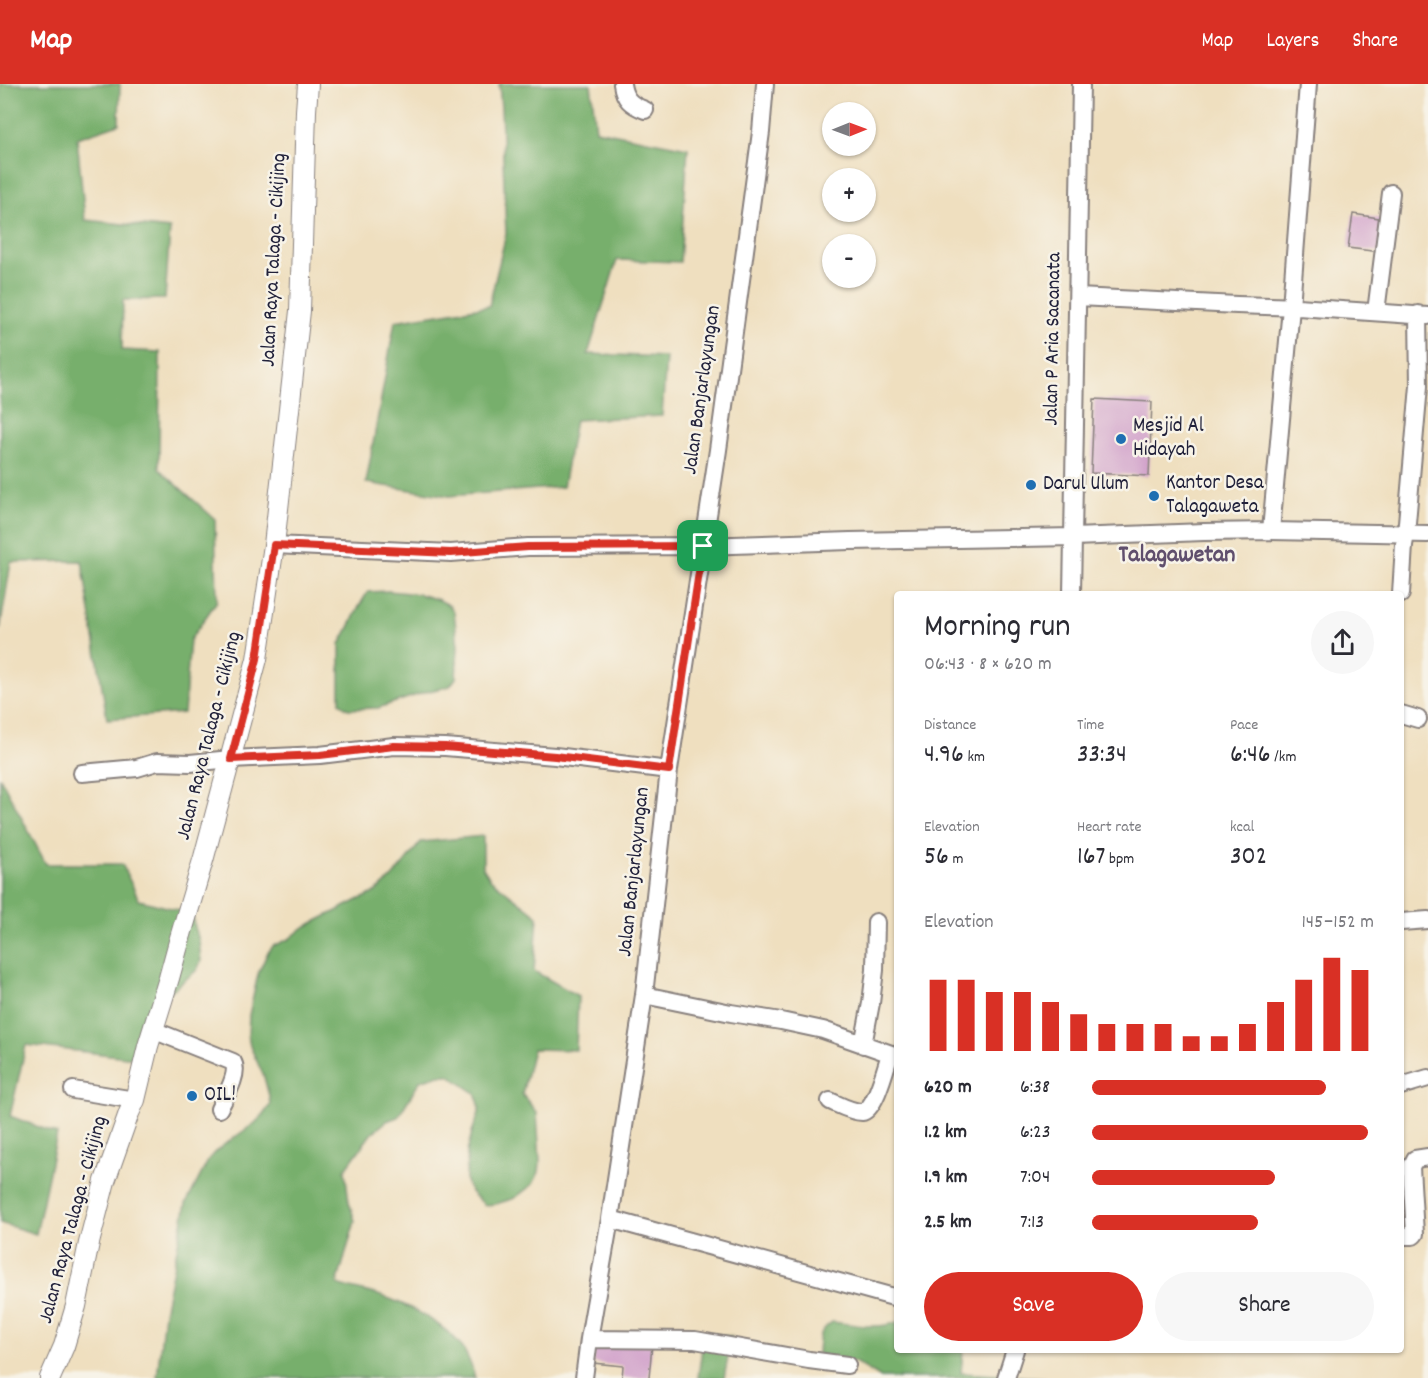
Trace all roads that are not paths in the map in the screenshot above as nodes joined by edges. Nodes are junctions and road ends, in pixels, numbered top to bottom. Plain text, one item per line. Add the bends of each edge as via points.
1 (308, 84) edge
2 (622, 84) edge
3 (765, 84) edge
4 (1081, 84) edge
5 (1308, 84) edge
6 (645, 110) dead end
7 (1391, 193) dead end
8 (1078, 297) junction
9 (1291, 307) junction
10 (1376, 312) junction
11 (1423, 315) edge
12 (1271, 531) junction
13 (1406, 534) junction
14 (1428, 534) edge
15 (1073, 537) junction
16 (274, 545) junction
17 (703, 546) junction
18 (1072, 591) edge
19 (1401, 591) edge
20 (1404, 715) edge
21 (1418, 718) dead end
22 (231, 759) junction
23 (669, 770) junction
24 (82, 773) dead end
25 (1428, 920) edge
26 (1404, 921) edge
27 (876, 922) dead end
28 (644, 995) junction
29 (153, 1030) junction
30 (863, 1045) junction
31 (893, 1055) edge
32 (1428, 1078) edge
33 (1404, 1085) edge
34 (73, 1090) dead end
35 (135, 1101) junction
36 (830, 1101) dead end
37 (219, 1109) dead end
38 (1428, 1156) edge
39 (610, 1219) junction
40 (1415, 1235) edge
41 (894, 1297) edge
42 (589, 1339) junction
43 (1014, 1353) edge
44 (847, 1365) dead end
45 (50, 1378) edge
46 (584, 1378) edge
47 (1006, 1378) edge

1 - 16 main road, Jalan Raya Talaga - Cikijing via 300,311
2 - 6 street via 632,105
3 - 17 street, Jalan Banjarlayungan
4 - 8 street, Jalan P Aria Sacanata
5 - 9 street
7 - 10 street
8 - 9 street
8 - 15 street, Jalan P Aria Sacanata
9 - 10 street
9 - 12 street
10 - 11 street
11 - 13 street
12 - 13 street
12 - 15 street
13 - 14 street
13 - 19 street
15 - 17 street
15 - 18 street, Jalan P Aria Sacanata
16 - 17 street via 451,553 528,547
16 - 22 main road, Jalan Raya Talaga - Cikijing via 257,659
17 - 23 street, Jalan Banjarlayungan
20 - 21 street
22 - 23 street via 320,755 394,746 445,747
22 - 24 street via 157,762 137,768
22 - 29 main road, Jalan Raya Talaga - Cikijing
23 - 28 street, Jalan Banjarlayungan
25 - 26 street
27 - 30 street via 872,1003
28 - 30 street via 823,1030
28 - 39 street, Jalan Banjarlayungan
29 - 35 main road, Jalan Raya Talaga - Cikijing
29 - 37 street via 233,1062 236,1073
30 - 31 street
31 - 36 street via 867,1110 858,1111
32 - 33 street
34 - 35 street
35 - 45 main road, Jalan Raya Talaga - Cikijing via 105,1181 76,1306
38 - 40 street via 1415,1159 1411,1167
39 - 41 street
39 - 42 street, Jalan Banjarlayungan
42 - 44 street via 695,1340
42 - 46 street, Jalan Banjarlayungan
43 - 47 street

